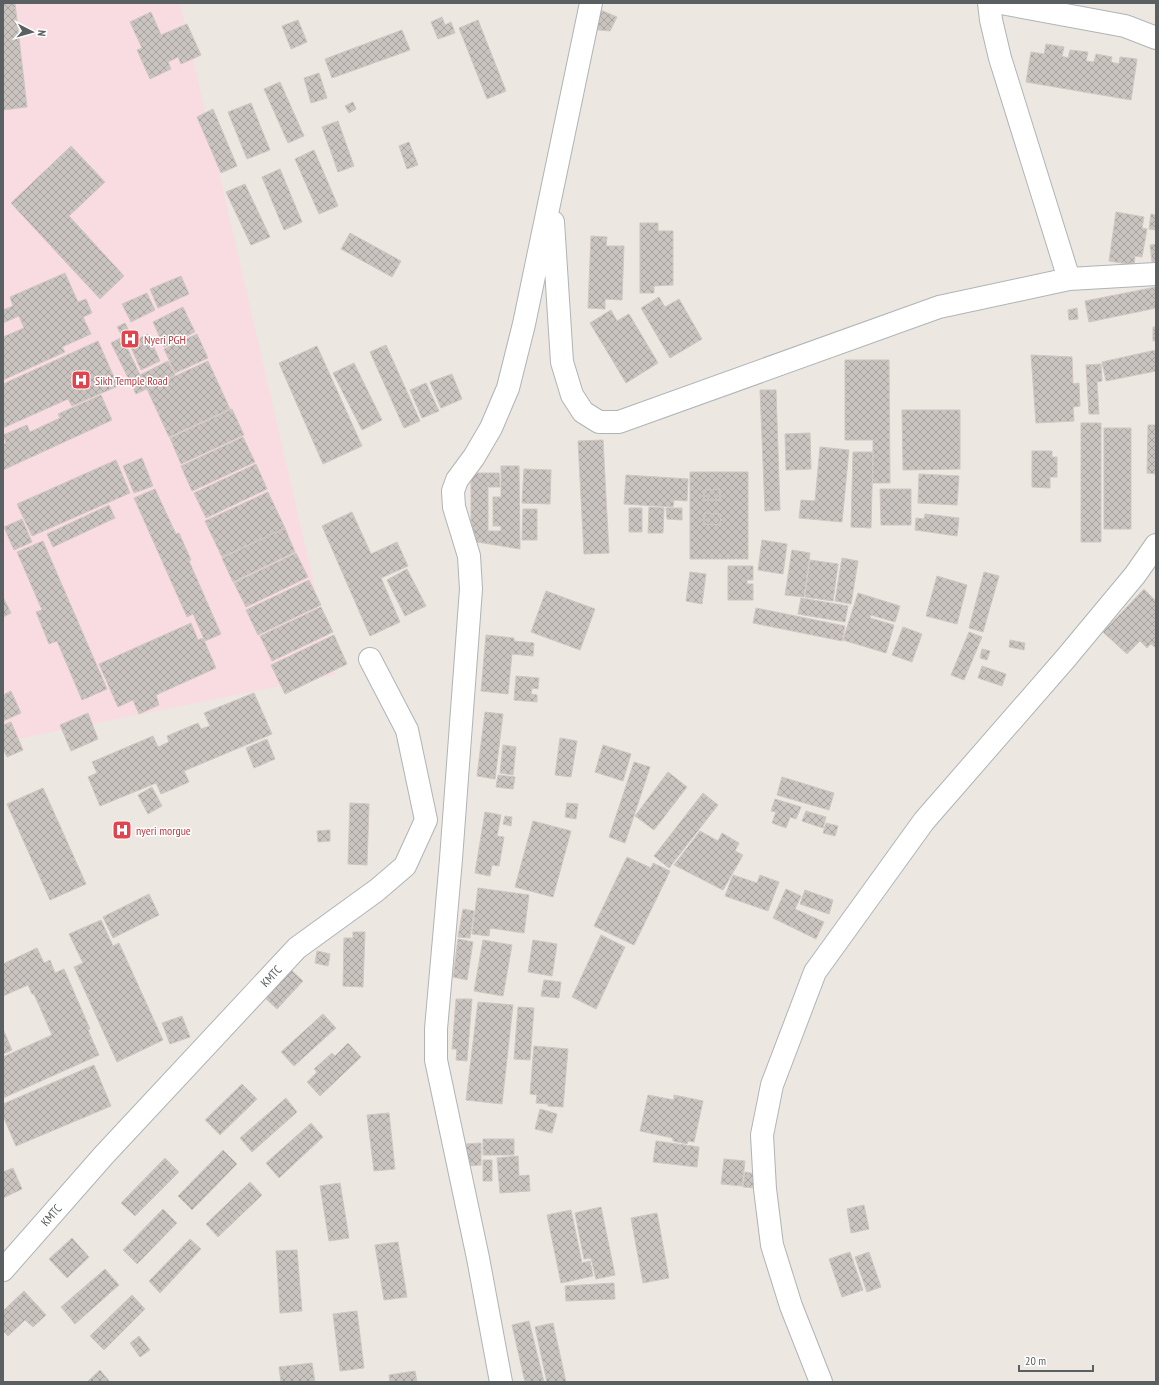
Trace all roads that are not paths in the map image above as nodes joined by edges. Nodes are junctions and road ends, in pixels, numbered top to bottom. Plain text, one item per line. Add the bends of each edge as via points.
1 (591, 3) edge
2 (989, 3) edge
3 (1000, 3) edge
4 (1156, 38) edge
5 (551, 195) junction
6 (1156, 274) edge
7 (1069, 279) junction
8 (1156, 545) edge
9 (370, 659) dead end
10 (3, 1270) edge
11 (501, 1382) edge
12 (821, 1382) edge

1 - 5 street
2 - 7 street via 1000,58
3 - 4 street via 1125,26
5 - 7 street via 562,362 572,395 583,412 599,422 619,422 939,307
5 - 11 street via 508,388 491,428 457,480 453,491 454,507 469,556 471,589 436,1029 436,1060
6 - 7 street
8 - 12 street via 1135,575 1066,658 924,821 815,972 772,1085 762,1136 772,1245 791,1306
9 - 10 street, KMTC via 407,730 426,820 405,866 377,890 297,948 104,1155

